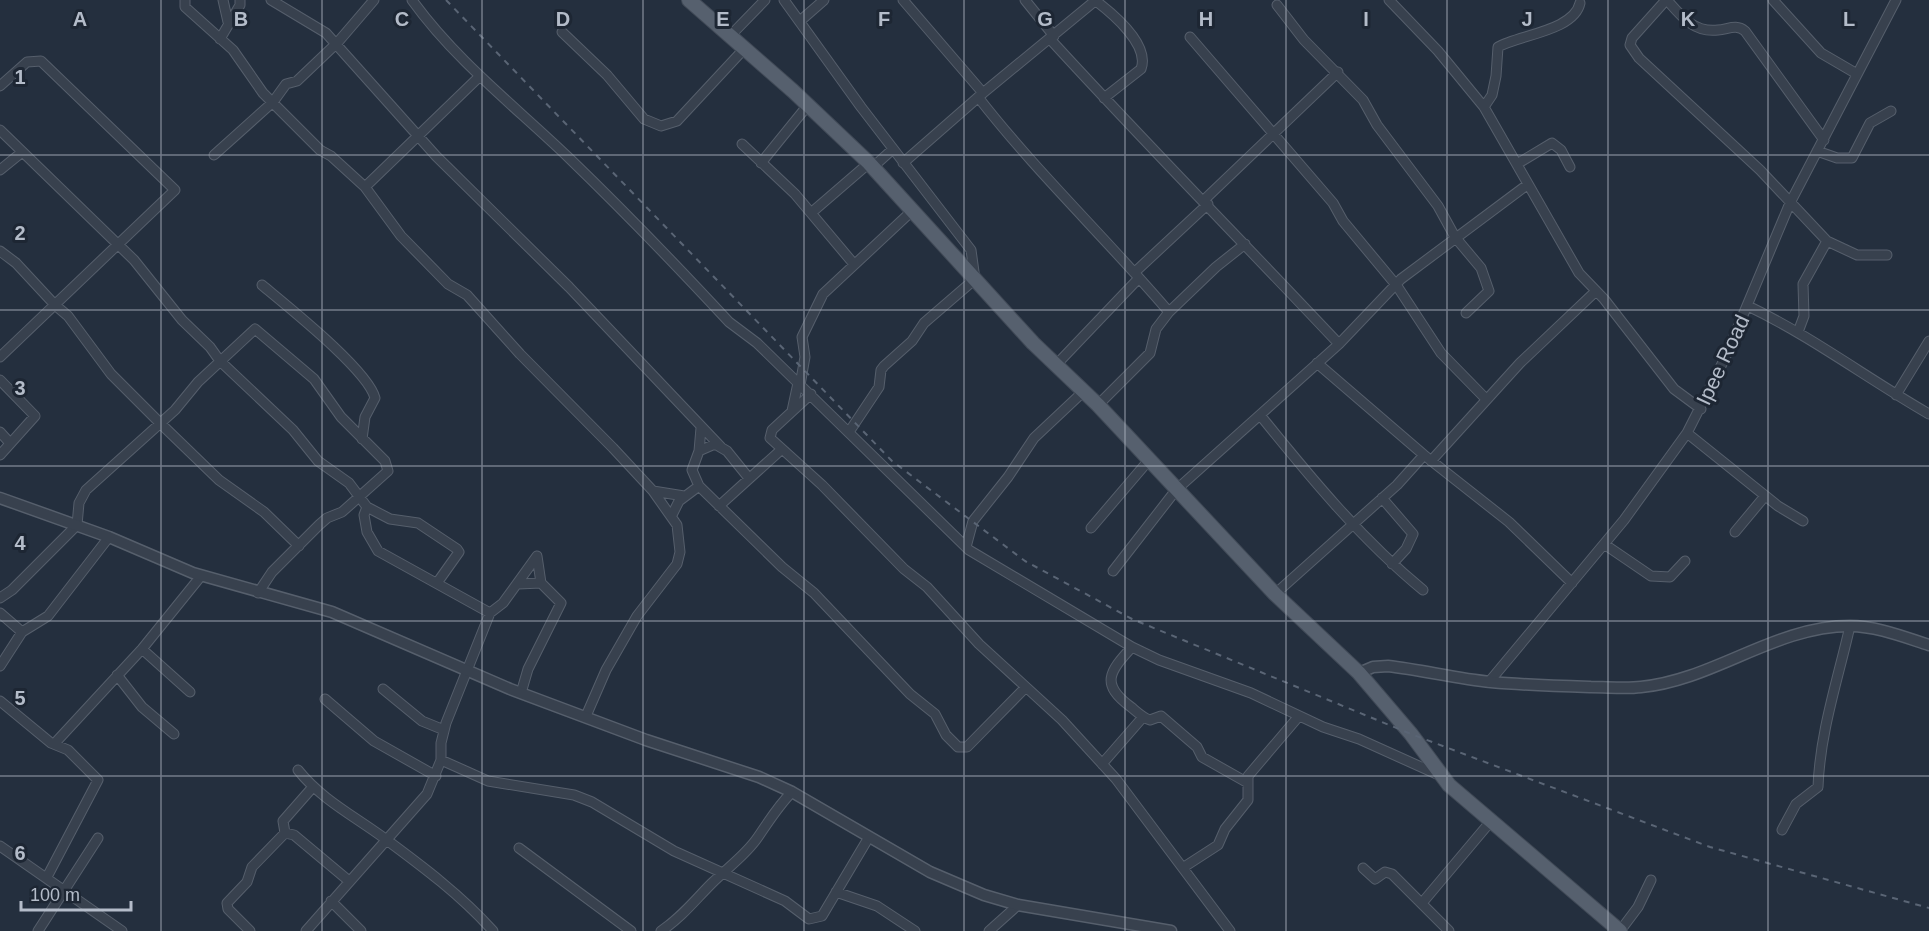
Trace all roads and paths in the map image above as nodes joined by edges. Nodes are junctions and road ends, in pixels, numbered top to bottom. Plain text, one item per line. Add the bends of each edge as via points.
1 (185, 0) edge
2 (223, 0) edge
3 (240, 0) edge
4 (271, 0) edge
5 (374, 0) edge
6 (412, 0) edge
7 (689, 0) edge
8 (765, 0) edge
9 (784, 0) edge
10 (824, 0) edge
11 (903, 0) edge
12 (1025, 0) edge
13 (1096, 0) edge
14 (1389, 0) edge
15 (1667, 0) edge
16 (1773, 0) edge
17 (1896, 0) edge
18 (1580, 3) dead end
19 (1277, 5) dead end
20 (800, 21) junction
21 (228, 22) junction
22 (562, 32) dead end
23 (730, 36) junction
24 (1191, 37) dead end
25 (1052, 38) junction
26 (220, 39) junction
27 (335, 45) junction
28 (744, 49) junction
29 (1338, 72) junction
30 (1857, 74) junction
31 (480, 76) junction
32 (0, 86) edge
33 (981, 95) junction
34 (1104, 98) junction
35 (273, 102) junction
36 (808, 105) junction
37 (1484, 107) junction
38 (1891, 111) dead end
39 (0, 130) edge
40 (1272, 133) junction
41 (419, 136) junction
42 (1824, 140) junction
43 (742, 144) dead end
44 (893, 149) junction
45 (1817, 152) junction
46 (21, 153) junction
47 (214, 155) dead end
48 (761, 163) junction
49 (903, 163) junction
50 (1517, 164) junction
51 (871, 165) junction
52 (1570, 167) dead end
53 (0, 170) edge
54 (1527, 184) junction
55 (365, 188) junction
56 (1206, 202) junction
57 (1790, 203) junction
58 (913, 210) junction
59 (811, 213) junction
60 (1455, 237) junction
61 (1827, 241) junction
62 (1245, 244) junction
63 (118, 246) junction
64 (0, 251) edge
65 (1887, 255) dead end
66 (853, 264) junction
67 (1137, 275) junction
68 (975, 279) junction
69 (262, 285) dead end
70 (1396, 286) junction
71 (1596, 291) junction
72 (55, 305) junction
73 (1748, 306) junction
74 (1169, 312) junction
75 (1466, 313) dead end
76 (1798, 332) junction
77 (1929, 340) edge
78 (1339, 344) junction
79 (0, 357) edge
80 (220, 361) junction
81 (1317, 363) junction
82 (1056, 364) junction
83 (0, 380) edge
84 (799, 384) junction
85 (1084, 391) junction
86 (811, 394) junction
87 (1896, 395) junction
88 (1486, 399) junction
89 (1098, 405) junction
90 (1701, 409) junction
91 (792, 411) junction
92 (1929, 414) edge
93 (1260, 415) junction
94 (160, 423) junction
95 (701, 428) junction
96 (0, 432) edge
97 (849, 432) junction
98 (1687, 433) junction
99 (362, 439) junction
100 (10, 443) junction
101 (721, 447) junction
102 (782, 449) junction
103 (699, 451) junction
104 (0, 455) edge
105 (1428, 458) junction
106 (1149, 460) junction
107 (748, 477) junction
108 (699, 486) junction
109 (1176, 490) junction
110 (653, 491) junction
111 (359, 495) junction
112 (684, 496) junction
113 (1766, 496) junction
114 (0, 498) edge
115 (1382, 498) junction
116 (718, 506) junction
117 (367, 507) junction
118 (672, 515) junction
119 (1803, 521) dead end
120 (1352, 524) junction
121 (77, 525) junction
122 (1091, 528) dead end
123 (1735, 532) dead end
124 (109, 537) junction
125 (1604, 544) junction
126 (299, 546) junction
127 (966, 547) junction
128 (1685, 561) dead end
129 (1392, 564) junction
130 (1113, 570) dead end
131 (201, 576) junction
132 (437, 583) junction
133 (541, 583) junction
134 (1572, 583) junction
135 (518, 584) junction
136 (1423, 590) dead end
137 (258, 593) junction
138 (1275, 594) junction
139 (0, 598) edge
140 (0, 613) edge
141 (490, 613) junction
142 (1850, 626) junction
143 (22, 632) junction
144 (1929, 645) edge
145 (1132, 647) junction
146 (142, 649) junction
147 (0, 666) edge
148 (468, 671) junction
149 (1359, 673) junction
150 (117, 675) junction
151 (1489, 682) junction
152 (1026, 687) junction
153 (383, 689) dead end
154 (190, 692) dead end
155 (520, 693) junction
156 (326, 699) dead end
157 (0, 701) edge
158 (586, 716) junction
159 (1299, 716) junction
160 (1143, 717) junction
161 (444, 730) junction
162 (174, 734) dead end
163 (55, 743) junction
164 (441, 760) junction
165 (1102, 764) junction
166 (298, 770) dead end
167 (436, 776) junction
168 (1441, 776) junction
169 (1248, 783) junction
170 (312, 788) junction
171 (792, 792) junction
172 (1491, 821) junction
173 (1782, 830) dead end
174 (285, 833) junction
175 (869, 837) junction
176 (98, 838) dead end
177 (386, 839) junction
178 (0, 846) edge
179 (519, 848) dead end
180 (1184, 867) junction
181 (1363, 868) dead end
182 (723, 875) junction
183 (47, 877) junction
184 (1651, 880) dead end
185 (349, 881) junction
186 (65, 889) junction
187 (836, 892) junction
188 (331, 901) junction
189 (1422, 903) junction
190 (1018, 905) junction
191 (674, 927) edge
192 (38, 931) edge
193 (122, 931) edge
194 (250, 931) edge
195 (306, 931) edge
196 (361, 931) edge
197 (493, 931) edge
198 (631, 931) edge
199 (661, 931) edge
200 (915, 931) edge
201 (989, 931) edge
202 (1171, 931) edge
203 (1230, 931) edge
204 (1449, 931) edge
205 (1620, 931) edge

1 - 26 street via 185,7
2 - 21 street
3 - 21 street
4 - 27 street via 317,26
5 - 27 street
6 - 31 street
7 - 23 main road
8 - 23 street
9 - 20 street
10 - 20 street
11 - 33 street
12 - 25 street
13 - 25 street
13 - 34 street via 1118,19 1143,55 1141,69
14 - 37 street
15 - 42 street via 1683,19 1695,26 1745,30
15 - 57 street via 1630,45
16 - 30 street via 1821,53
17 - 30 street, Ipee Road
18 - 37 street via 1569,19 1498,47 1492,95
19 - 29 street via 1304,40
20 - 44 street
21 - 26 street
22 - 28 street via 607,75 644,119 661,126 677,121
23 - 28 main road
24 - 40 street
25 - 33 street
25 - 34 street
26 - 35 street
27 - 35 street via 297,81 286,84
27 - 41 street
28 - 36 main road
29 - 40 street
29 - 60 street via 1438,206
30 - 42 street, Ipee Road
31 - 41 street
31 - 84 street via 569,158 729,322 758,343
32 - 63 street via 27,62 41,61 175,190
33 - 49 street
33 - 67 street via 1019,149
34 - 56 street
35 - 47 street
35 - 55 street
36 - 48 street
36 - 51 main road
37 - 50 street
38 - 45 street via 1870,123 1852,158 1837,159
39 - 46 street
40 - 56 street
40 - 70 street via 1333,203
41 - 55 street
41 - 95 street via 569,287
42 - 45 street, Ipee Road
43 - 48 street
44 - 49 street
44 - 51 street
45 - 57 street, Ipee Road
46 - 53 street
46 - 63 street via 65,191
48 - 59 street
49 - 68 street via 971,249
50 - 52 street via 1552,143
50 - 54 street
51 - 58 main road
51 - 59 street
54 - 60 street
54 - 71 street via 1579,273
55 - 110 street via 401,236 448,284 467,295
56 - 62 street
56 - 67 street
57 - 61 street
57 - 73 street, Ipee Road
58 - 66 street
58 - 68 main road
59 - 66 street
60 - 70 street
60 - 75 street via 1481,268 1489,291
61 - 65 street via 1857,255
61 - 76 street via 1803,284 1804,316
62 - 74 street
62 - 78 street
63 - 72 street
63 - 80 street
64 - 72 street
66 - 84 street via 823,294 807,323 802,337 805,357
67 - 74 street
67 - 82 street
68 - 82 main road
68 - 97 street via 924,322 912,340 884,366 879,387
69 - 99 street via 333,346 373,388 375,398 365,417
70 - 78 street
70 - 88 street via 1441,353
71 - 88 street
71 - 90 street via 1666,381
72 - 79 street
72 - 94 street via 68,316 111,374
73 - 76 street
73 - 90 street, Ipee Road
74 - 89 street via 1155,329 1150,353
76 - 87 street
77 - 87 street
78 - 81 street
80 - 94 street
80 - 99 street via 256,329 314,379
80 - 111 street via 293,430 318,461
81 - 93 street
81 - 105 street
82 - 85 main road
83 - 100 street via 35,416
84 - 86 street
84 - 91 street
85 - 89 main road
85 - 127 street via 1034,438 973,521
86 - 91 street
86 - 97 street
87 - 92 street
88 - 105 street
89 - 106 main road
90 - 98 street, Ipee Road
91 - 102 street via 769,435
93 - 109 street
93 - 120 street
94 - 121 street via 86,490 79,503
94 - 126 street via 219,480 264,512
95 - 101 street
95 - 103 street
96 - 100 street
97 - 127 street
98 - 113 street
98 - 125 street, Ipee Road
99 - 111 street via 385,461 388,471
100 - 104 street
101 - 103 street via 711,444
101 - 107 street
102 - 107 street
102 - 152 street
103 - 108 street via 692,470
105 - 115 street
105 - 134 street via 1509,522
106 - 109 main road
106 - 122 street
107 - 116 street
108 - 112 street
108 - 116 street
109 - 130 street
109 - 138 main road
110 - 112 street
110 - 118 street
111 - 117 street
111 - 126 street via 342,512 327,518
112 - 118 street
113 - 119 street
113 - 123 street
114 - 121 street
115 - 120 street
115 - 129 street via 1413,534
116 - 152 street via 814,593 854,638 935,714 946,735 960,749 967,747
117 - 132 street via 366,528 374,547
117 - 132 street via 390,519 418,523 457,549 459,552
118 - 158 street via 680,537 677,564 637,616 606,670
120 - 129 street
120 - 138 street
121 - 124 street
121 - 139 street
124 - 131 street
124 - 143 street via 48,616
125 - 128 street via 1657,578 1670,577
125 - 134 street, Ipee Road
126 - 137 street via 272,572
127 - 145 street
129 - 136 street
131 - 137 street
131 - 146 street
132 - 141 street
133 - 135 street
133 - 135 street via 537,556
133 - 155 street via 561,603
134 - 151 street, Ipee Road
135 - 141 street
137 - 148 street via 332,612
138 - 149 main road
140 - 143 street
141 - 148 street
142 - 144 street via 1889,632
142 - 151 street via 1797,635 1665,684 1639,687
142 - 173 street via 1818,767 1818,787 1796,804
143 - 147 street
145 - 159 street
145 - 160 street via 1115,667 1111,687 1120,700
146 - 150 street
146 - 154 street
148 - 155 street
148 - 161 street
149 - 151 street via 1388,666
149 - 168 main road
150 - 162 street via 142,707
150 - 163 street
152 - 165 street
153 - 161 street via 422,721
155 - 158 street
156 - 167 street via 374,741
157 - 163 street
158 - 171 street
159 - 168 street
159 - 169 street via 1248,776
160 - 165 street
160 - 169 street via 1168,719 1202,757
161 - 164 street
163 - 183 street via 68,750 98,780
164 - 167 street
164 - 182 street via 488,781 582,798
165 - 180 street
166 - 170 street
167 - 177 street via 418,805
168 - 172 main road
169 - 180 street via 1248,800 1224,829 1218,845
170 - 174 street via 284,821
170 - 177 street
171 - 175 street
171 - 182 street
172 - 189 street
172 - 205 main road
174 - 185 street via 294,835
174 - 194 street via 252,867 247,882 227,903 228,909
175 - 187 street
175 - 190 street via 930,872
176 - 186 street
177 - 185 street
177 - 197 street via 462,900
178 - 183 street
179 - 198 street
180 - 203 street
181 - 189 street via 1375,879 1385,872 1392,874
182 - 187 street via 785,901 815,920 822,916
182 - 191 street
183 - 186 street
184 - 205 street
185 - 188 street
186 - 192 street
186 - 193 street
187 - 200 street via 877,906
188 - 195 street
188 - 196 street
189 - 204 street
190 - 201 street
190 - 202 street
191 - 199 street

